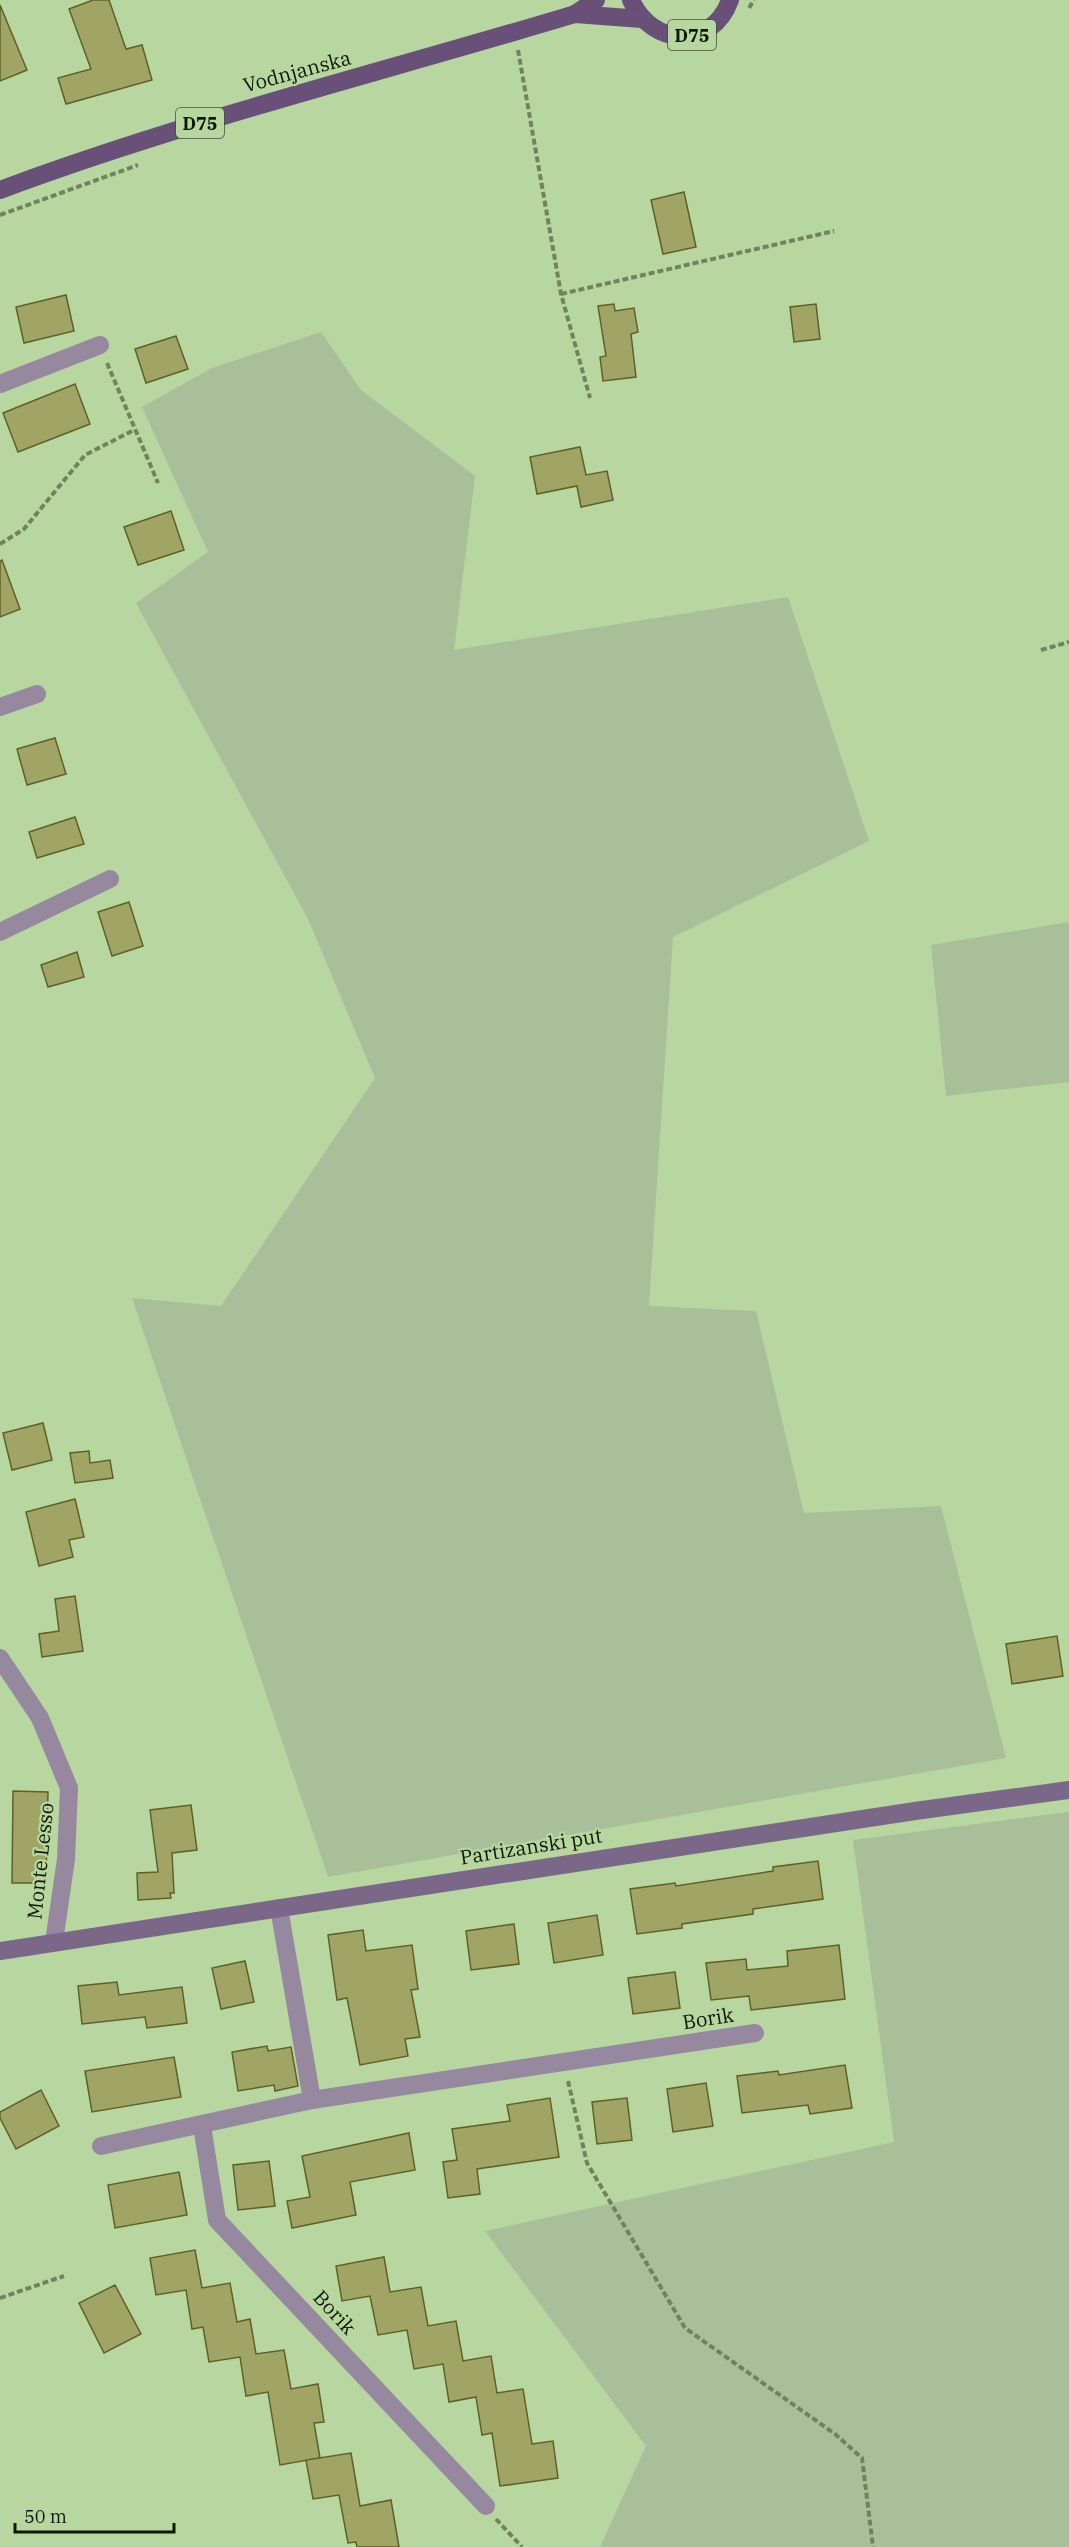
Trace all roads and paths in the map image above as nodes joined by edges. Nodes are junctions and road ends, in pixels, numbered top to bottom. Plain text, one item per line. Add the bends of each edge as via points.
1 (596, 0) edge
2 (632, 0) edge
3 (730, 0) edge
4 (575, 14) junction
5 (642, 19) junction
6 (515, 32) junction
7 (530, 49) dead end
8 (519, 51) junction
9 (508, 54) dead end
10 (146, 163) dead end
11 (0, 190) edge
12 (0, 215) edge
13 (834, 231) dead end
14 (561, 294) junction
15 (100, 345) joint
16 (0, 384) edge
17 (590, 398) dead end
18 (134, 430) junction
19 (158, 483) dead end
20 (0, 544) edge
21 (1069, 642) edge
22 (1041, 650) dead end
23 (36, 694) dead end
24 (0, 707) edge
25 (110, 879) dead end
26 (0, 932) edge
27 (0, 1658) edge
28 (1069, 1790) edge
29 (279, 1908) junction
30 (54, 1942) junction
31 (0, 1951) edge
32 (755, 2033) dead end
33 (564, 2062) junction
34 (312, 2100) junction
35 (202, 2126) junction
36 (101, 2146) dead end
37 (64, 2276) dead end
38 (0, 2298) edge
39 (486, 2505) joint
40 (522, 2547) edge
41 (873, 2547) edge

1 - 4 main road, Vodnjanska / D75
2 - 5 main road, D75
3 - 5 main road, Vodnjanska / D75 via 718,21 694,35 666,34
4 - 5 main road, Vodnjanska / D75
4 - 6 main road, Vodnjanska / D75
6 - 8 path
6 - 11 main road, Vodnjanska / D75 via 239,110
7 - 8 path
8 - 9 path
8 - 14 path
10 - 12 path
13 - 14 path
14 - 17 path
15 - 16 street
15 - 18 path
18 - 19 path
18 - 20 path via 86,455 24,529
21 - 22 path
23 - 24 street
25 - 26 street
27 - 30 street, Monte Lesso via 40,1718 69,1788 66,1859
28 - 29 street, Partizanski put
29 - 30 street, Partizanski put
29 - 34 street
30 - 31 street, Partizanski put
32 - 33 street, Borik
33 - 34 street, Borik
33 - 41 path via 587,2163 685,2328 835,2434 862,2458
34 - 35 street, Borik
35 - 36 street, Borik
35 - 39 street, Borik via 217,2220
37 - 38 path
39 - 40 path

